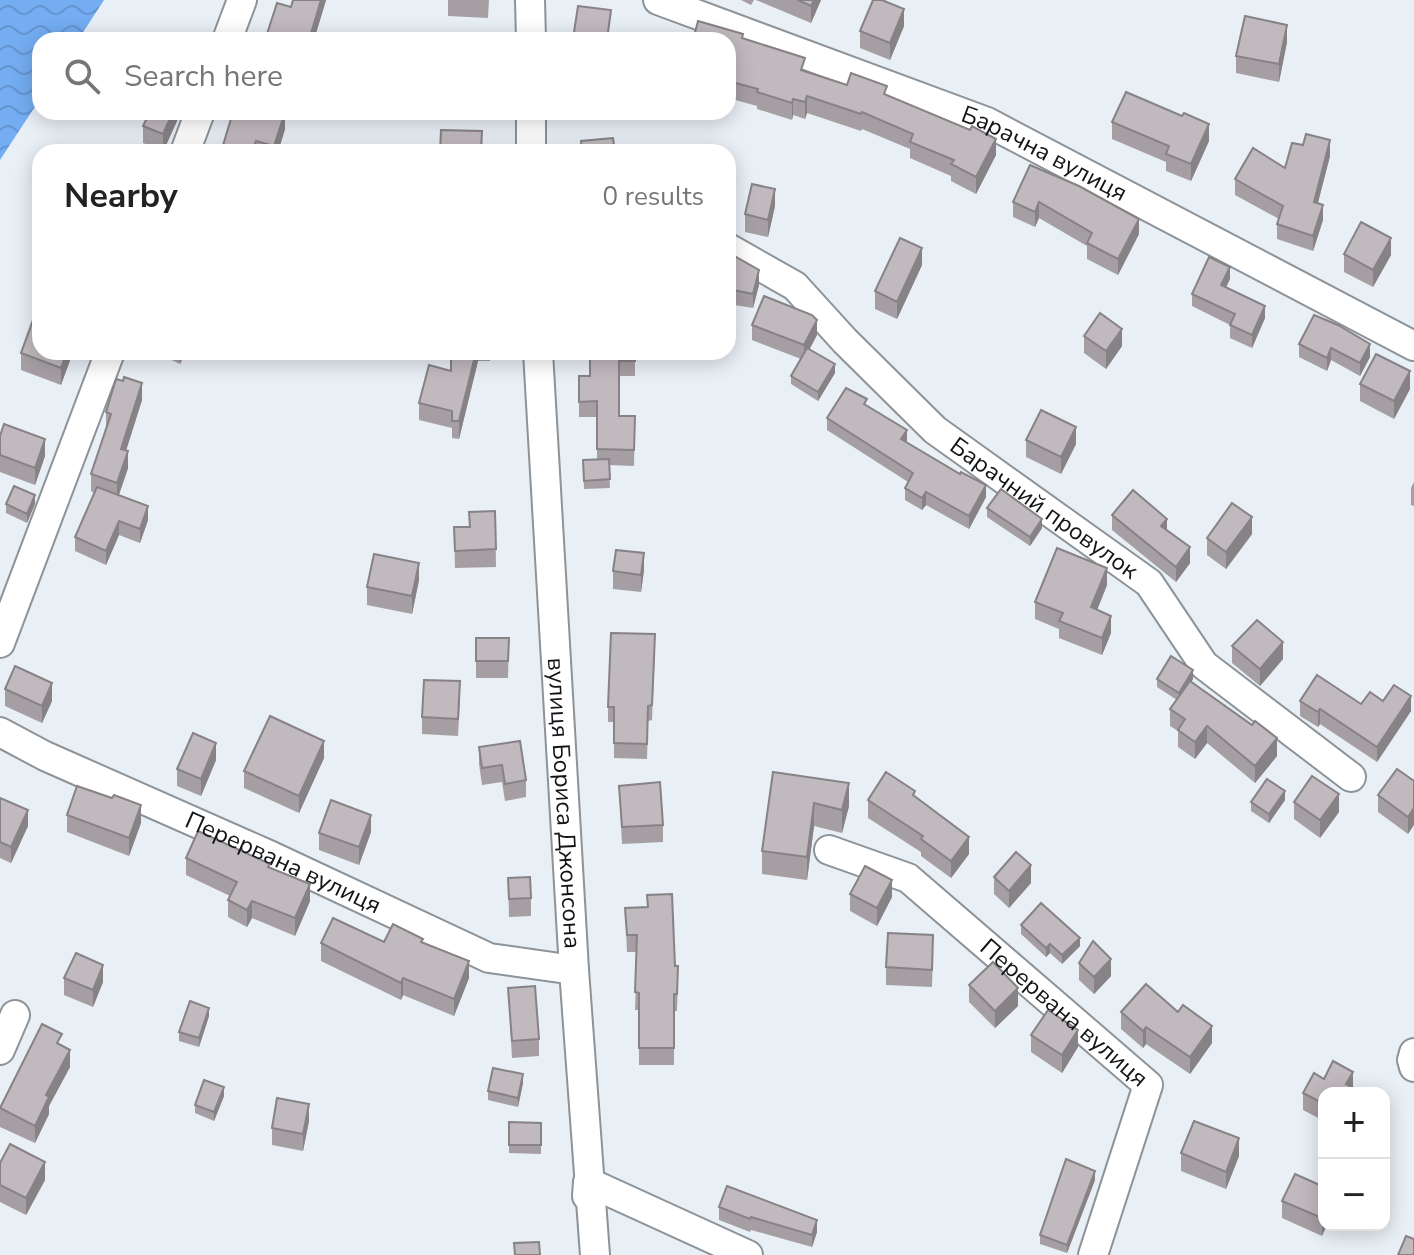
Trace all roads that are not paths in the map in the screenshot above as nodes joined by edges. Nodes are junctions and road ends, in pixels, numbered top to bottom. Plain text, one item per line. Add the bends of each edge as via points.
1 (242, 0) edge
2 (530, 0) edge
3 (658, 0) edge
4 (230, 32) edge
5 (531, 32) edge
6 (197, 120) edge
7 (531, 120) edge
8 (188, 144) edge
9 (531, 144) edge
10 (736, 253) edge
11 (1414, 346) edge
12 (107, 360) edge
13 (538, 360) edge
14 (0, 643) edge
15 (0, 732) edge
16 (1351, 777) dead end
17 (829, 850) dead end
18 (574, 970) junction
19 (15, 1015) dead end
20 (0, 1050) edge
21 (1414, 1053) edge
22 (1414, 1067) edge
23 (588, 1182) junction
24 (581, 1255) edge
25 (595, 1255) edge
26 (748, 1255) edge
27 (1093, 1255) edge

1 - 4 street
2 - 5 street
3 - 11 street, Барачна вулиця via 987,122
6 - 8 street
7 - 9 street
10 - 16 street, Барачний провулок via 795,286 935,430 1149,583 1204,665
12 - 14 street
13 - 18 street, вулиця Бориса Джонсона
15 - 18 street, Перервана вулиця via 489,958
17 - 27 street, Перервана вулиця via 908,878 1148,1085
18 - 23 street, вулиця Бориса Джонсона
19 - 20 street
21 - 22 street
23 - 24 street
23 - 25 street, вулиця Бориса Джонсона
23 - 26 street

